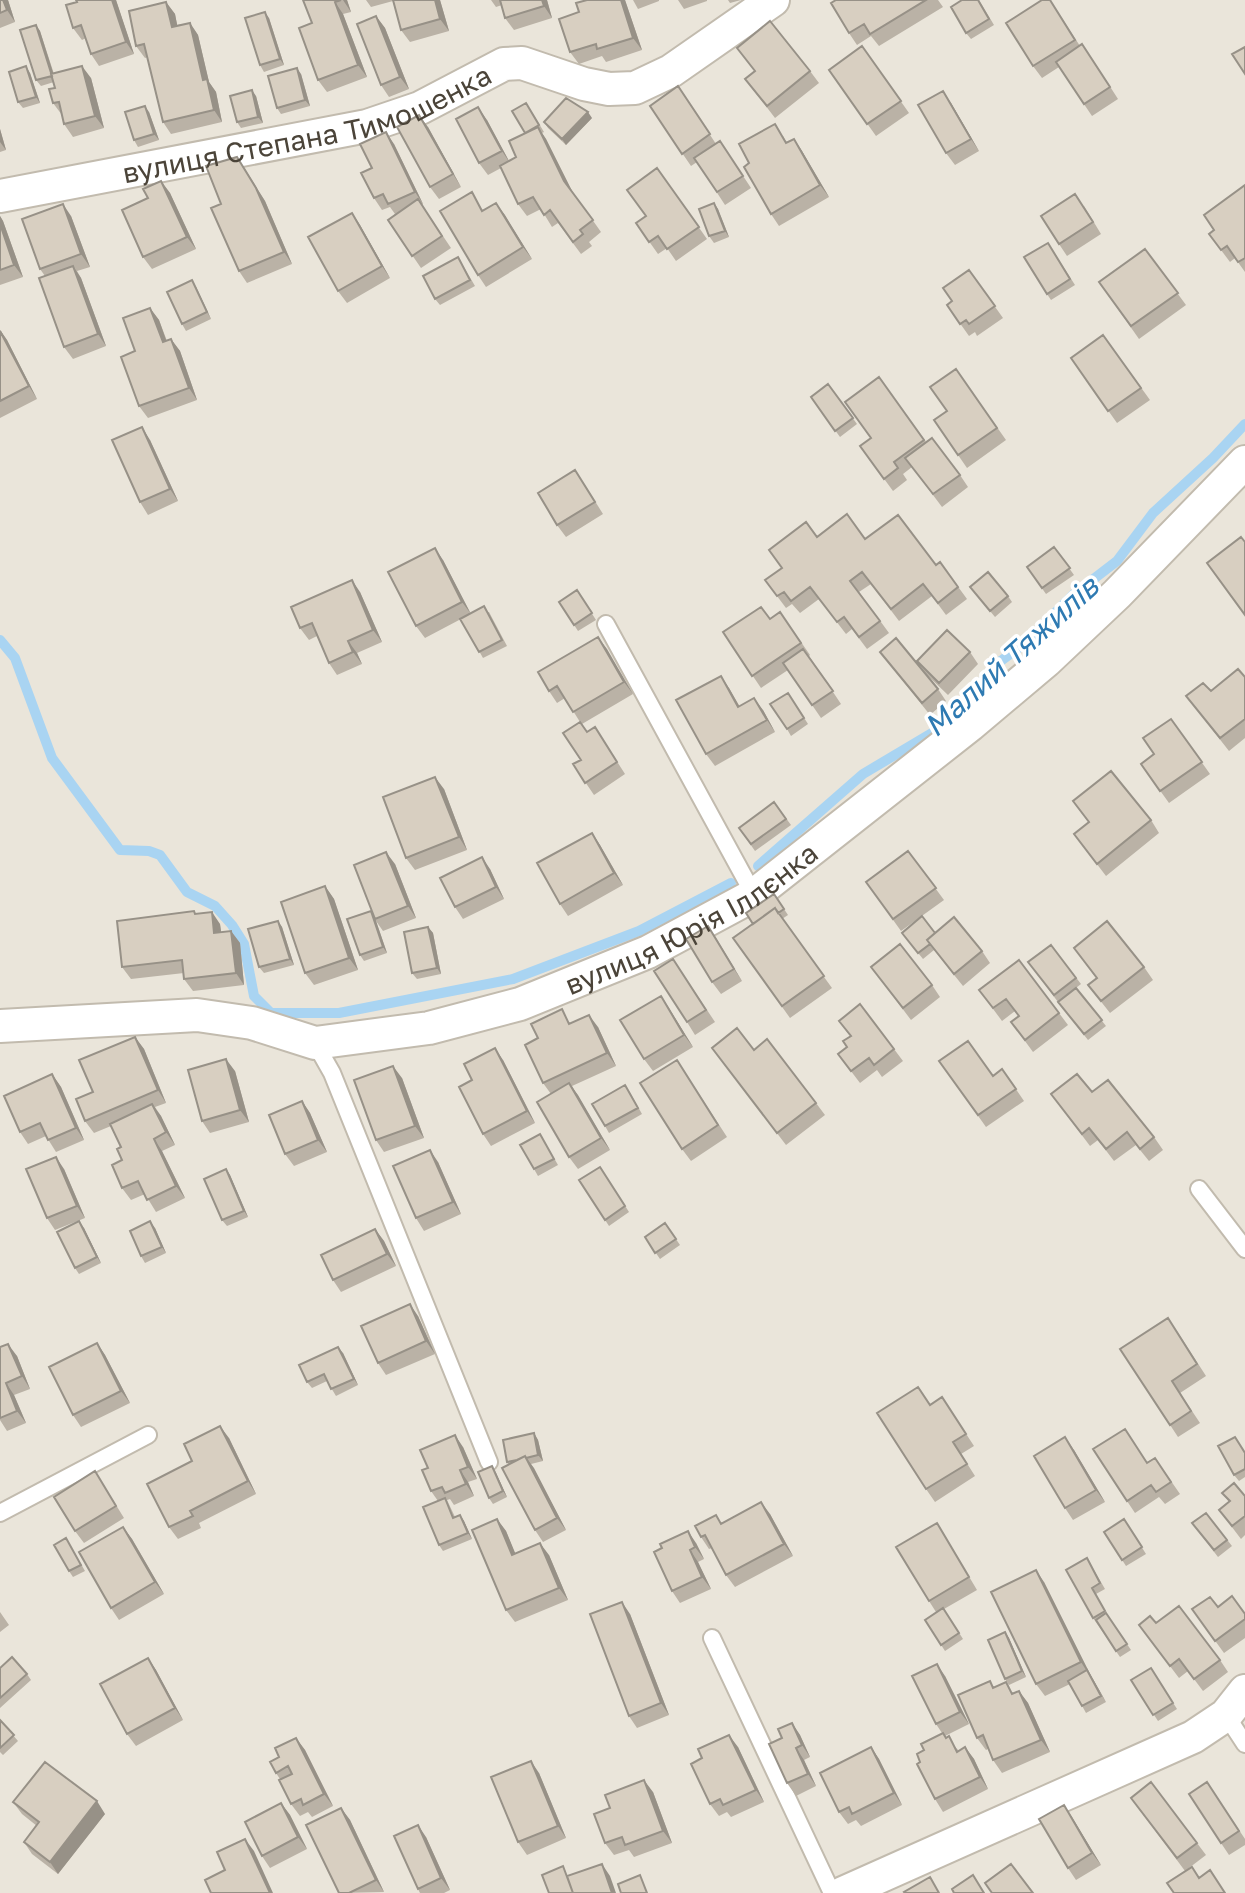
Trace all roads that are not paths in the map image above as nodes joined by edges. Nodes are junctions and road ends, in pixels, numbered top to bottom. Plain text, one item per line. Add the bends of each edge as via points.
1 (773, 0) edge
2 (0, 196) edge
3 (1245, 462) edge
4 (606, 624) dead end
5 (754, 895) junction
6 (0, 1026) edge
7 (315, 1043) junction
8 (1199, 1189) dead end
9 (1245, 1249) edge
10 (148, 1435) dead end
11 (489, 1462) dead end
12 (0, 1513) edge
13 (712, 1638) dead end
14 (1236, 1703) edge
15 (1245, 1744) edge
16 (832, 1893) edge
17 (843, 1893) edge

1 - 2 street, вулиця Степана Тимошенка via 671,71 635,88 609,89 522,63 504,64 420,108 367,126
3 - 5 street, вулиця Юрія Іллєнка via 1046,661
4 - 5 lane
5 - 7 street, вулиця Юрія Іллєнка via 648,952 520,1004 429,1028
6 - 7 street, вулиця Юрія Іллєнка via 197,1015 252,1023
7 - 11 lane via 332,1073
8 - 9 lane
10 - 12 lane
13 - 16 lane
14 - 15 lane
14 - 17 street via 1193,1737

